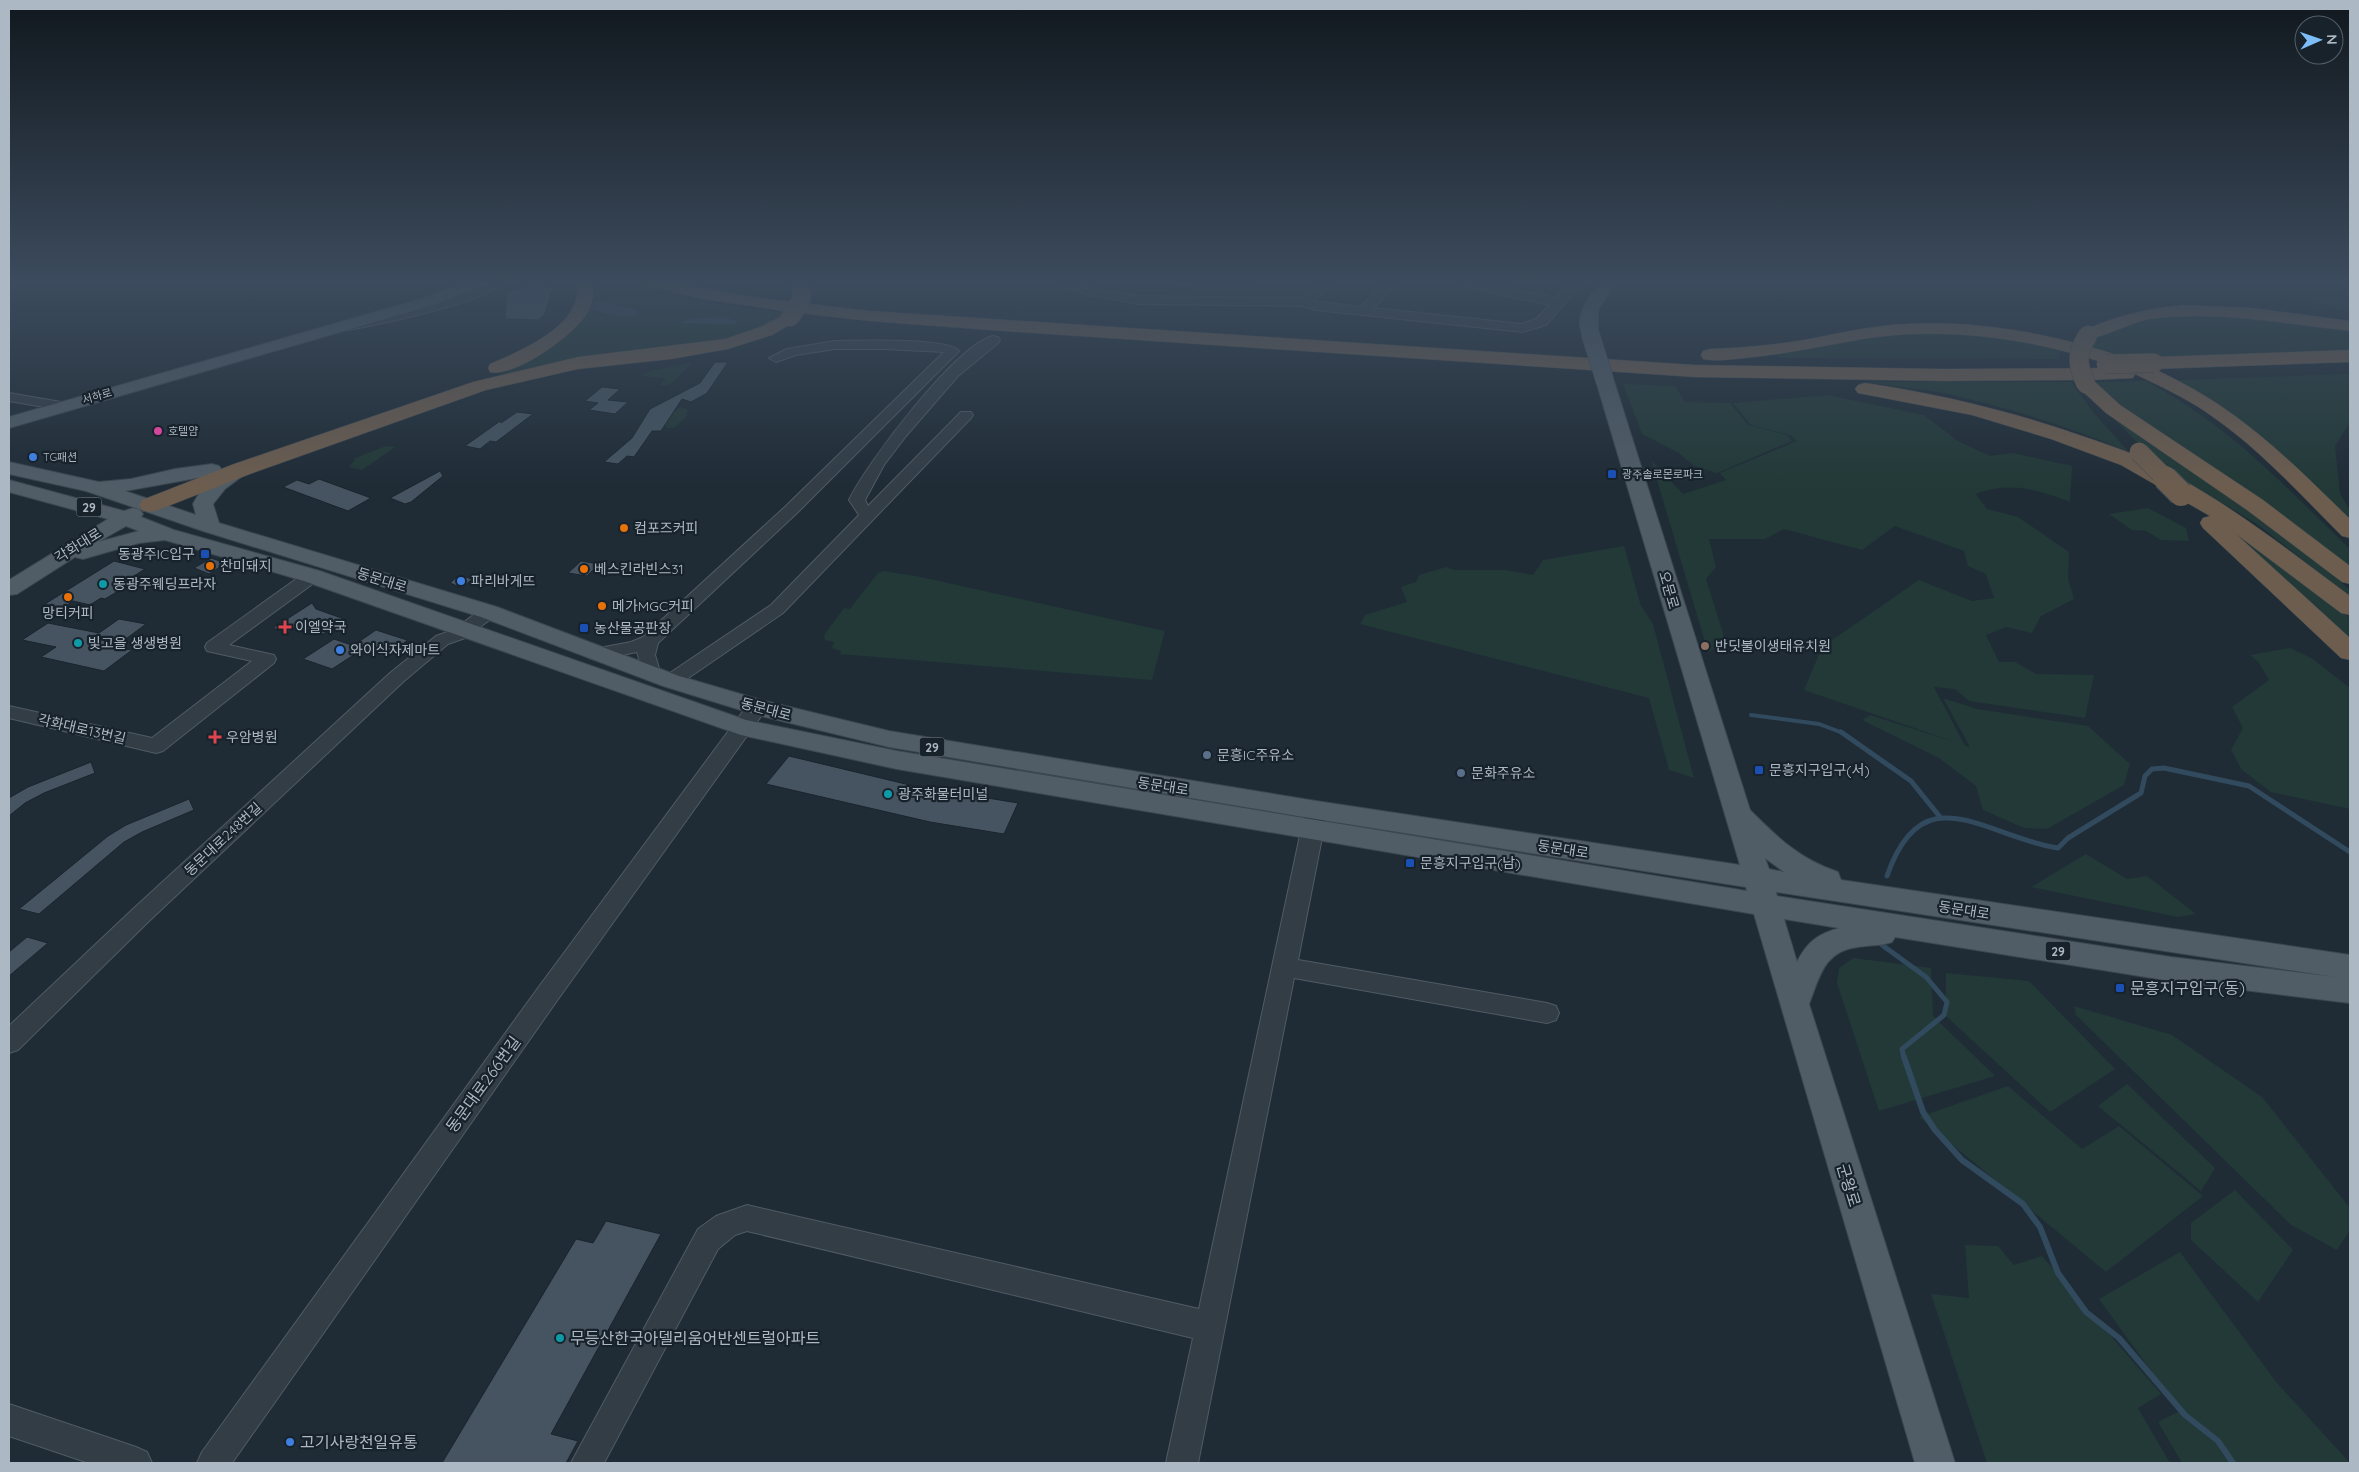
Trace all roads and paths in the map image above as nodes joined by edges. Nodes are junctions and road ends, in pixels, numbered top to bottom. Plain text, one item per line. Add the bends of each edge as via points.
1 (264, 349) edge
2 (537, 349) edge
3 (698, 349) edge
4 (813, 349) edge
5 (948, 349) edge
6 (982, 349) edge
7 (1352, 349) edge
8 (1517, 349) edge
9 (1595, 349) edge
10 (1770, 349) edge
11 (2071, 349) edge
12 (2079, 349) edge
13 (1626, 356) junction
14 (2350, 356) edge
15 (776, 358) dead end
16 (2350, 370) edge
17 (1695, 371) junction
18 (2086, 384) junction
19 (9, 397) edge
20 (61, 406) junction
21 (966, 415) dead end
22 (9, 423) edge
23 (9, 468) edge
24 (242, 469) junction
25 (212, 470) junction
26 (9, 486) edge
27 (91, 486) junction
28 (80, 504) junction
29 (130, 509) junction
30 (869, 516) junction
31 (210, 527) junction
32 (78, 531) junction
33 (2350, 531) edge
34 (167, 534) junction
35 (47, 564) junction
36 (9, 573) edge
37 (312, 576) junction
38 (2350, 577) edge
39 (9, 589) edge
40 (2350, 608) edge
41 (466, 623) junction
42 (649, 641) junction
43 (2350, 652) edge
44 (596, 654) junction
45 (661, 678) junction
46 (757, 707) junction
47 (9, 712) edge
48 (741, 727) junction
49 (1148, 783) junction
50 (1073, 790) junction
51 (1738, 815) junction
52 (1314, 820) junction
53 (1762, 892) junction
54 (1908, 902) junction
55 (1934, 932) junction
56 (1285, 967) junction
57 (2350, 967) edge
58 (2350, 991) edge
59 (1794, 1004) junction
60 (1547, 1013) dead end
61 (9, 1042) edge
62 (1210, 1328) junction
63 (9, 1420) edge
64 (136, 1463) edge
65 (213, 1463) edge
66 (587, 1463) edge
67 (1182, 1463) edge
68 (1935, 1463) edge

1 - 20 main road, 서하로
2 - 25 highway via 463,382
3 - 24 highway, bridge via 578,363 480,386
4 - 15 street via 795,350
5 - 42 street via 952,351 792,509
6 - 30 street via 954,370 886,450 857,500
7 - 17 highway
8 - 13 highway
9 - 51 main road, 오문로, bridge
10 - 13 highway via 1742,353
11 - 33 highway via 2139,369 2186,390 2214,408 2248,435
12 - 18 highway, bridge via 2077,367
13 - 14 highway, bridge via 1975,366
16 - 17 highway via 1935,375
17 - 40 highway via 1918,397 2000,416 2060,435 2133,462 2208,504
18 - 38 highway via 2113,409 2255,505
18 - 43 highway, bridge via 2106,414 2139,452
19 - 20 street
20 - 22 main road, 서하로
21 - 30 street
23 - 27 main road, 동문대로 / 29
24 - 29 highway
24 - 31 main road via 214,486 207,496 203,504
25 - 27 main road via 131,485
25 - 29 highway
26 - 28 main road, 동문대로 / 29
27 - 29 main road, 동문대로 / 29
28 - 29 main road, 동문대로 / 29
28 - 32 main road via 84,522
29 - 31 main road, 동문대로 / 29
29 - 32 main road, 각화대로
29 - 34 main road, 동문대로 / 29
29 - 35 main road, 각화대로
30 - 45 street via 777,609
31 - 41 main road, 동문대로 / 29
32 - 36 main road, 각화대로
34 - 35 main road via 137,537
34 - 37 main road, 동문대로 / 29
35 - 39 main road, 각화대로
37 - 41 main road, 동문대로 / 29
37 - 47 street, 각화대로13번길 via 214,647 267,659 156,746
41 - 44 main road, 동문대로 / 29
41 - 48 main road, 동문대로 / 29
41 - 61 street, 동문대로248번길 via 396,677
42 - 44 street
42 - 45 street via 646,655
44 - 45 main road, 동문대로 / 29
45 - 46 main road, 동문대로 / 29
46 - 48 street, 동문대로266번길
46 - 49 main road, 동문대로 / 29 via 889,739
48 - 50 main road, 동문대로 / 29 via 897,760
48 - 65 street, 동문대로266번길
49 - 50 main road via 1144,791 1100,785
49 - 52 main road, 동문대로 / 29
50 - 52 main road, 동문대로 / 29
51 - 53 main road, 오문로
51 - 54 main road via 1784,860 1805,872
52 - 53 main road, 동문대로 / 29
52 - 56 street
53 - 54 main road, 동문대로 / 29
53 - 55 main road, 동문대로 / 29
53 - 59 main road, 군왕로
54 - 57 main road, 동문대로 / 29
55 - 58 main road, 동문대로 / 29 via 2171,969
55 - 59 main road via 1864,934 1830,940 1813,957
56 - 60 street
56 - 62 street
59 - 68 main road, 군왕로
62 - 66 street via 747,1218 726,1225 708,1239
62 - 67 street
63 - 64 street

